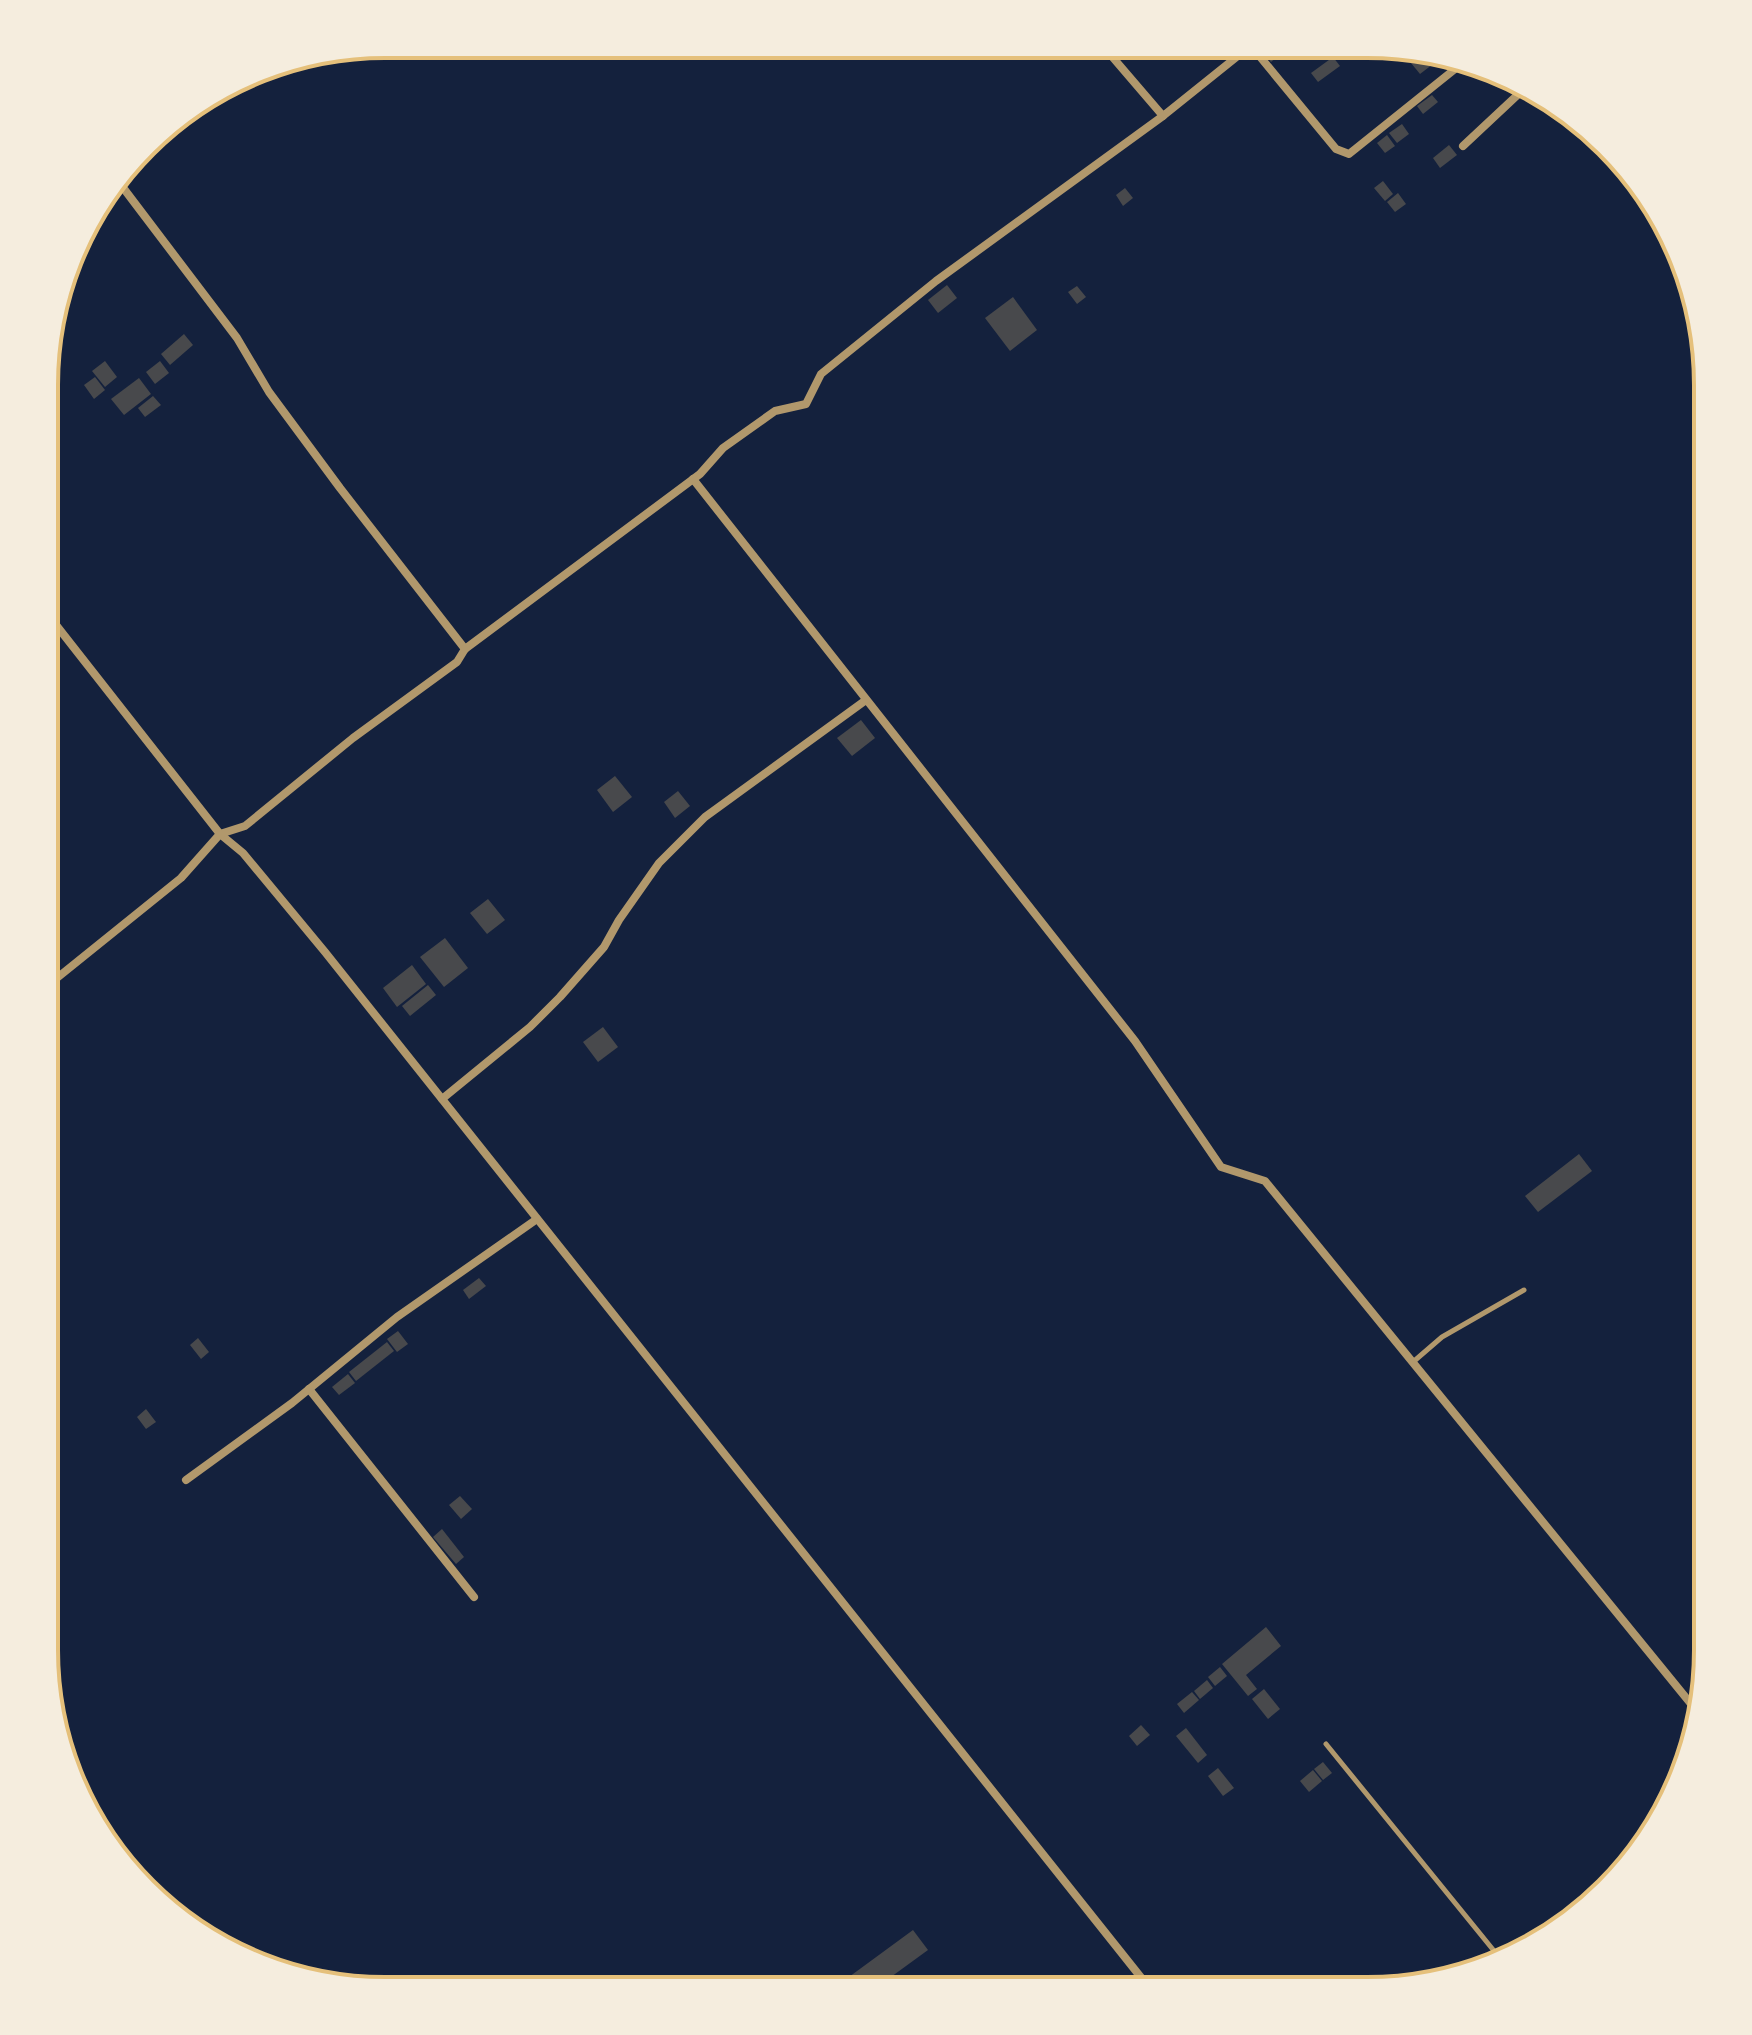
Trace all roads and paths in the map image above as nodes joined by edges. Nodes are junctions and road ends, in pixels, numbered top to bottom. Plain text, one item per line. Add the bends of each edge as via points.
1 (1113, 58) edge
2 (1237, 58) edge
3 (1259, 58) edge
4 (1454, 70) edge
5 (1518, 95) edge
6 (1163, 116) junction
7 (1463, 146) dead end
8 (124, 189) edge
9 (693, 479) junction
10 (58, 627) edge
11 (465, 649) junction
12 (866, 700) junction
13 (220, 834) junction
14 (58, 977) edge
15 (442, 1099) junction
16 (537, 1219) junction
17 (1524, 1290) dead end
18 (1413, 1362) junction
19 (309, 1389) junction
20 (186, 1480) dead end
21 (474, 1597) dead end
22 (1690, 1702) edge
23 (1326, 1744) dead end
24 (1494, 1951) edge
25 (1141, 1977) edge

1 - 6 street
2 - 6 street
3 - 4 street via 1336,149 1349,154
5 - 7 street
6 - 9 street via 821,374 806,404 775,411 723,448
8 - 11 street via 237,338 322,464
9 - 11 street
9 - 12 street
10 - 13 street
11 - 13 street via 457,662 245,826
12 - 15 street via 705,817 659,863 604,947 560,997
12 - 18 street via 1135,1041 1221,1167 1265,1181
13 - 14 street via 181,878
13 - 15 street via 252,864
15 - 16 street
16 - 19 street via 397,1317
16 - 25 street
17 - 18 lane via 1442,1337
18 - 22 street
19 - 20 street
19 - 21 street
23 - 24 lane

